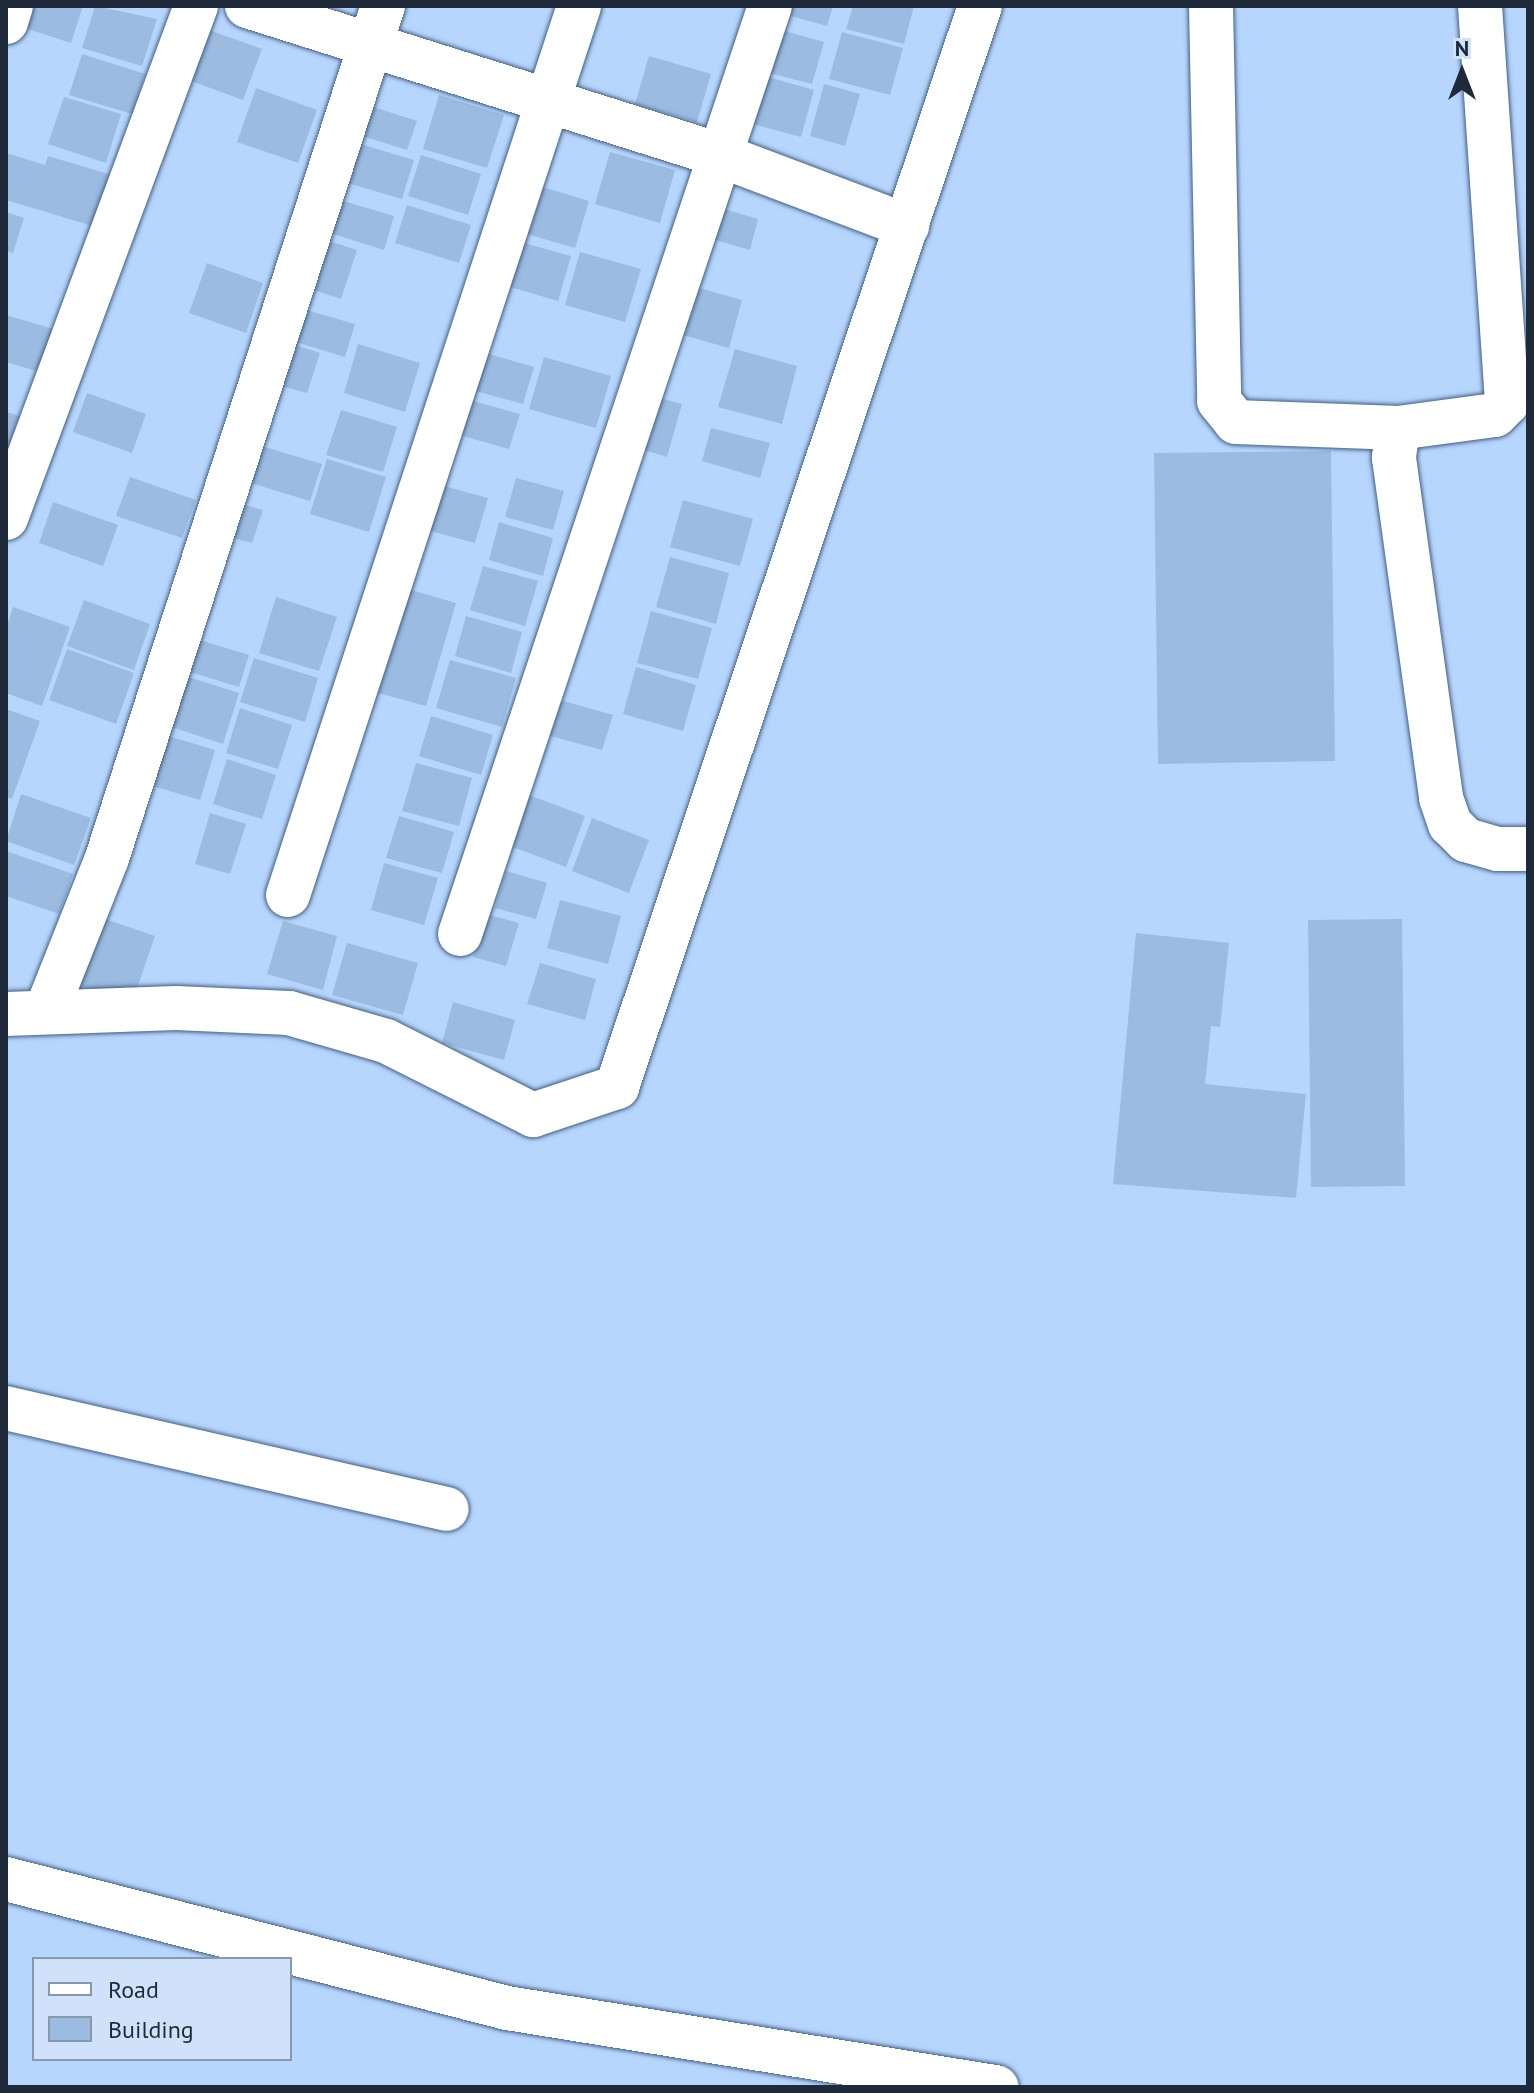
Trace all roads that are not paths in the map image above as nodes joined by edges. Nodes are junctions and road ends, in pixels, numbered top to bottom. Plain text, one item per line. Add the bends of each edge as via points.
1 (11, 6) edge
2 (196, 6) edge
3 (247, 6) edge
4 (383, 6) edge
5 (579, 6) edge
6 (770, 6) edge
7 (980, 6) edge
8 (1211, 6) edge
9 (1480, 6) edge
10 (6, 22) edge
11 (368, 48) junction
12 (547, 104) junction
13 (722, 156) junction
14 (907, 226) junction
15 (1398, 428) junction
16 (6, 518) edge
17 (1528, 849) edge
18 (288, 895) dead end
19 (460, 934) dead end
20 (27, 1011) edge
21 (6, 1408) edge
22 (447, 1509) dead end
23 (6, 1879) edge
24 (997, 2087) edge

1 - 10 street
2 - 16 street
3 - 11 street
4 - 11 street
5 - 12 street
6 - 13 street
7 - 14 street
8 - 15 street via 1219,401 1236,422
9 - 15 street via 1507,403 1495,415
11 - 12 street
11 - 20 street via 107,858
12 - 13 street
12 - 18 street
13 - 14 street
13 - 19 street
14 - 20 street via 617,1087 533,1115 386,1041 289,1013
15 - 17 street via 1394,458 1441,798 1450,824 1466,840 1498,849
21 - 22 street
23 - 24 street via 507,2008

